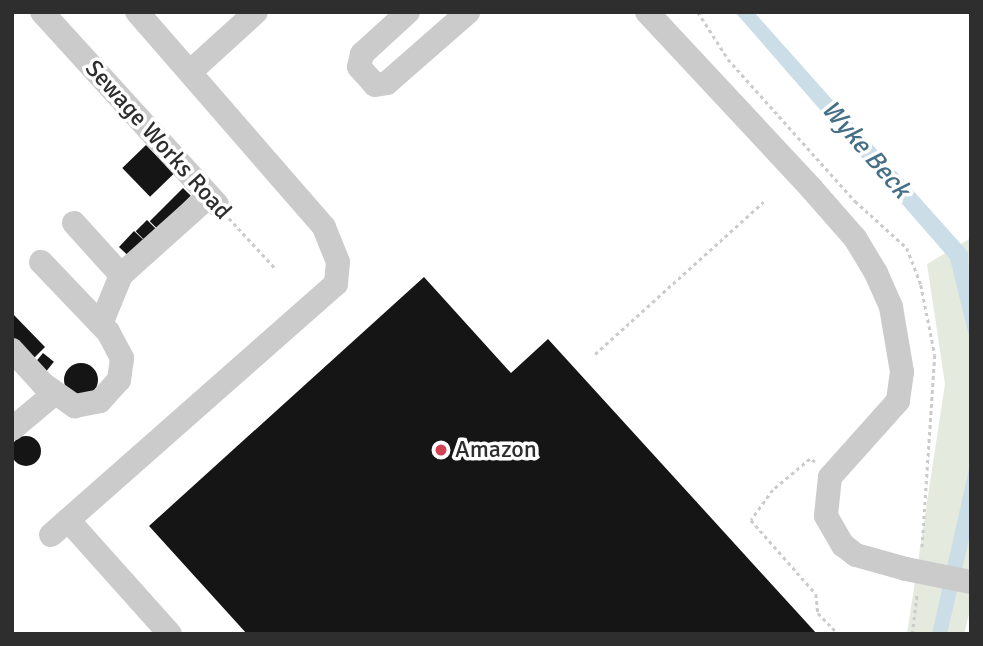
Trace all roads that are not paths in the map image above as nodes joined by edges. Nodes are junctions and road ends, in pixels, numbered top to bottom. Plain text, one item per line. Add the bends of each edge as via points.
1 (41, 12) edge
2 (137, 12) edge
3 (256, 12) edge
4 (408, 12) edge
5 (468, 12) edge
6 (647, 12) edge
7 (190, 72) junction
8 (74, 223) dead end
9 (41, 262) dead end
10 (121, 275) junction
11 (101, 324) junction
12 (12, 350) edge
13 (55, 393) junction
14 (12, 429) edge
15 (971, 582) edge
16 (170, 634) edge

1 - 10 lane, Sewage Works Road via 213,200
2 - 7 lane
3 - 7 lane
4 - 5 lane via 362,54 359,67 375,85 387,83
6 - 15 lane, bridge via 855,239 891,307 902,372 898,401 834,471 825,497 831,530 856,555
7 - 16 lane via 324,227 338,262 336,284 60,527
8 - 10 lane
9 - 11 lane
10 - 11 lane
11 - 13 lane via 122,358 119,380 110,393 87,406 75,406
12 - 13 lane
13 - 14 lane

